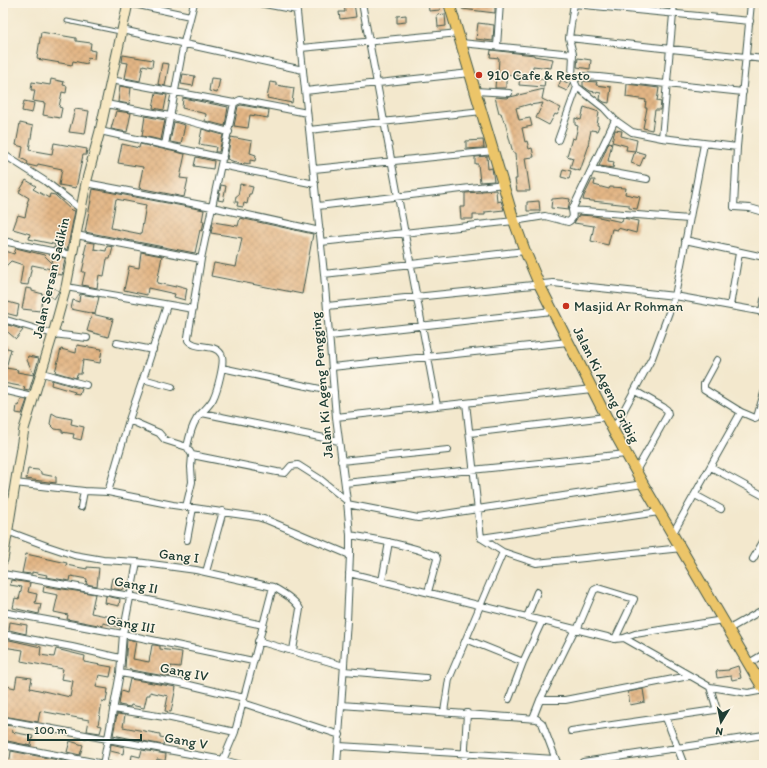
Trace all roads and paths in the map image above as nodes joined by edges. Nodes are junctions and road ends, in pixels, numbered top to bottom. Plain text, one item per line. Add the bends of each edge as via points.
1 (129, 3) edge
2 (194, 3) edge
3 (260, 3) edge
4 (296, 3) edge
5 (362, 3) edge
6 (449, 3) edge
7 (500, 3) edge
8 (574, 3) edge
9 (674, 3) edge
10 (751, 3) edge
11 (637, 6) edge
12 (297, 10) junction
13 (674, 13) junction
14 (190, 16) junction
15 (67, 21) dead end
16 (750, 21) junction
17 (122, 31) junction
18 (460, 38) junction
19 (569, 38) junction
20 (369, 41) junction
21 (184, 42) junction
22 (497, 46) junction
23 (301, 48) junction
24 (670, 48) junction
25 (573, 54) junction
26 (746, 57) junction
27 (764, 59) edge
28 (303, 70) junction
29 (470, 73) junction
30 (112, 80) junction
31 (573, 80) junction
32 (377, 83) junction
33 (668, 84) junction
34 (577, 87) junction
35 (305, 91) junction
36 (475, 91) junction
37 (743, 92) junction
38 (175, 93) junction
39 (509, 93) dead end
40 (234, 103) junction
41 (106, 104) junction
42 (482, 111) junction
43 (307, 113) junction
44 (170, 116) junction
45 (615, 120) junction
46 (384, 121) junction
47 (309, 130) junction
48 (100, 131) junction
49 (229, 132) junction
50 (662, 138) junction
51 (558, 140) dead end
52 (704, 144) junction
53 (165, 145) junction
54 (737, 147) junction
55 (494, 151) junction
56 (3, 154) edge
57 (223, 158) junction
58 (391, 162) junction
59 (221, 165) junction
60 (314, 169) junction
61 (592, 169) junction
62 (647, 179) dead end
63 (86, 183) junction
64 (315, 184) junction
65 (504, 184) junction
66 (398, 196) junction
67 (318, 206) junction
68 (212, 207) junction
69 (82, 210) junction
70 (572, 210) junction
71 (764, 212) edge
72 (689, 219) junction
73 (514, 221) junction
74 (320, 231) junction
75 (405, 233) junction
76 (76, 235) junction
77 (685, 240) junction
78 (3, 241) edge
79 (321, 242) junction
80 (525, 252) junction
81 (739, 253) junction
82 (71, 255) junction
83 (764, 257) edge
84 (201, 259) junction
85 (410, 265) junction
86 (324, 274) junction
87 (539, 284) junction
88 (66, 287) junction
89 (675, 296) junction
90 (416, 297) junction
91 (764, 300) edge
92 (167, 305) junction
93 (327, 306) junction
94 (730, 306) junction
95 (193, 309) junction
96 (552, 311) junction
97 (763, 312) edge
98 (3, 319) edge
99 (422, 325) junction
100 (53, 334) junction
101 (330, 336) junction
102 (87, 338) dead end
103 (568, 342) junction
104 (117, 344) dead end
105 (153, 350) junction
106 (427, 356) junction
107 (717, 360) dead end
108 (332, 367) junction
109 (222, 368) junction
110 (42, 373) junction
111 (143, 379) junction
112 (86, 385) dead end
113 (172, 387) dead end
114 (592, 389) junction
115 (3, 390) edge
116 (635, 391) junction
117 (334, 392) junction
118 (764, 393) edge
119 (33, 398) junction
120 (466, 403) junction
121 (437, 406) junction
122 (741, 412) junction
123 (202, 413) junction
124 (336, 417) junction
125 (606, 418) junction
126 (129, 420) junction
127 (613, 430) junction
128 (470, 432) junction
129 (339, 441) junction
130 (187, 447) junction
131 (448, 450) dead end
132 (626, 454) junction
133 (192, 455) junction
134 (341, 461) junction
135 (711, 467) junction
136 (474, 470) junction
137 (636, 471) junction
138 (15, 483) junction
139 (345, 484) junction
140 (643, 484) junction
141 (84, 491) junction
142 (108, 492) junction
143 (763, 493) edge
144 (695, 495) junction
145 (347, 502) junction
146 (81, 507) dead end
147 (186, 507) junction
148 (193, 508) junction
149 (721, 508) dead end
150 (478, 509) junction
151 (224, 511) junction
152 (660, 512) junction
153 (7, 531) junction
154 (672, 533) junction
155 (350, 535) junction
156 (481, 538) junction
157 (187, 540) dead end
158 (764, 540) edge
159 (389, 542) junction
160 (682, 548) junction
161 (503, 552) junction
162 (350, 555) junction
163 (753, 559) dead end
164 (3, 560) edge
165 (137, 562) junction
166 (206, 572) junction
167 (349, 573) junction
168 (3, 574) edge
169 (382, 581) junction
170 (273, 587) junction
171 (428, 592) junction
172 (537, 592) dead end
173 (130, 596) junction
174 (480, 605) junction
175 (764, 609) edge
176 (3, 612) edge
177 (527, 617) junction
178 (723, 620) junction
179 (542, 621) junction
180 (263, 625) junction
181 (729, 629) junction
182 (576, 630) junction
183 (3, 634) edge
184 (123, 634) junction
185 (624, 638) junction
186 (466, 639) junction
187 (615, 639) junction
188 (258, 641) junction
189 (293, 650) junction
190 (764, 654) edge
191 (120, 658) junction
192 (253, 661) junction
193 (523, 662) junction
194 (749, 663) junction
195 (344, 668) junction
196 (120, 673) junction
197 (689, 676) junction
198 (426, 678) dead end
199 (710, 687) junction
200 (764, 690) edge
201 (509, 699) dead end
202 (243, 700) junction
203 (540, 700) junction
204 (341, 705) junction
205 (113, 709) junction
206 (444, 712) junction
207 (467, 713) junction
208 (533, 718) junction
209 (666, 718) junction
210 (3, 720) edge
211 (571, 731) dead end
212 (235, 732) junction
213 (340, 735) junction
214 (764, 735) edge
215 (107, 739) junction
216 (3, 745) edge
217 (339, 746) junction
218 (678, 748) junction
219 (465, 753) junction
220 (222, 762) edge
221 (556, 762) edge
222 (583, 762) dead end
223 (105, 765) edge
224 (242, 765) edge
225 (337, 765) edge
226 (464, 765) edge
227 (684, 765) edge

1 - 14 street
1 - 17 main road, Jalan Sersan Sadikin
2 - 14 street
3 - 12 street
4 - 12 street, Jalan Ki Ageng Pengging
5 - 20 street
6 - 18 main road, Jalan Ki Ageng Gribig
7 - 22 street
8 - 11 street
8 - 19 street
9 - 13 street
10 - 16 street
11 - 13 street
12 - 23 street, Jalan Ki Ageng Pengging
13 - 16 street
13 - 24 street
14 - 21 street
15 - 17 lane
16 - 26 street
17 - 21 street
17 - 30 main road, Jalan Sersan Sadikin
18 - 20 street
18 - 22 street
18 - 29 main road, Jalan Ki Ageng Gribig
19 - 24 street
19 - 25 street
20 - 23 street
20 - 32 street
21 - 28 street
21 - 38 street
22 - 25 street
23 - 28 street, Jalan Ki Ageng Pengging
24 - 26 street
24 - 33 street
25 - 31 street
26 - 27 street
26 - 37 street
28 - 35 street, Jalan Ki Ageng Pengging
29 - 32 street
29 - 36 main road, Jalan Ki Ageng Gribig
30 - 38 street
30 - 41 main road, Jalan Sersan Sadikin
31 - 33 street via 577,77 590,76
31 - 34 street
32 - 35 street
32 - 46 street
33 - 37 street
33 - 50 street
34 - 45 street
34 - 51 street
35 - 43 street, Jalan Ki Ageng Pengging
36 - 39 street
36 - 42 main road, Jalan Ki Ageng Gribig
37 - 54 street
38 - 40 street
38 - 44 street
40 - 43 street via 240,100
40 - 49 street
41 - 44 street
41 - 48 main road, Jalan Sersan Sadikin
42 - 46 street
42 - 55 main road, Jalan Ki Ageng Gribig
43 - 47 street, Jalan Ki Ageng Pengging
44 - 49 street
44 - 53 street
45 - 50 street via 632,132
45 - 61 street
46 - 47 street
46 - 58 street
47 - 60 street, Jalan Ki Ageng Pengging
48 - 53 street
48 - 63 main road, Jalan Sersan Sadikin
49 - 57 street
50 - 52 street
52 - 54 street
52 - 72 street
53 - 57 street
54 - 71 street via 734,207
55 - 58 street
55 - 65 main road, Jalan Ki Ageng Gribig
56 - 69 street via 45,181
57 - 59 street
58 - 60 street
58 - 66 street
59 - 64 street
59 - 68 street
60 - 64 street, Jalan Ki Ageng Pengging
61 - 62 street
61 - 70 street
63 - 68 street
63 - 69 main road, Jalan Sersan Sadikin
64 - 67 street, Jalan Ki Ageng Pengging
65 - 66 street
65 - 73 main road, Jalan Ki Ageng Gribig
66 - 67 street
66 - 75 street
67 - 74 street, Jalan Ki Ageng Pengging
68 - 74 street
68 - 84 street
69 - 76 main road, Jalan Sersan Sadikin
70 - 72 street
70 - 73 street via 573,218 568,222 545,216
72 - 77 street
73 - 75 street
73 - 80 main road, Jalan Ki Ageng Gribig
74 - 79 street, Jalan Ki Ageng Pengging
75 - 79 street
75 - 85 street
76 - 82 main road, Jalan Sersan Sadikin
76 - 84 street
77 - 81 street
77 - 89 street
78 - 82 street
79 - 86 street, Jalan Ki Ageng Pengging
80 - 85 street
80 - 87 main road, Jalan Ki Ageng Gribig
81 - 83 street
81 - 94 street
82 - 88 main road, Jalan Sersan Sadikin
84 - 95 street
85 - 86 street
85 - 90 street
86 - 93 street, Jalan Ki Ageng Pengging
87 - 89 street via 553,283
87 - 90 street
87 - 96 main road, Jalan Ki Ageng Gribig
88 - 92 street
88 - 100 main road, Jalan Sersan Sadikin
89 - 94 street
89 - 116 street via 652,358
90 - 93 street
90 - 99 street
91 - 97 street
92 - 95 street
92 - 105 street
93 - 101 street, Jalan Ki Ageng Pengging
94 - 97 street
95 - 109 street via 188,340 192,344 221,352
96 - 99 street
96 - 103 main road, Jalan Ki Ageng Gribig
98 - 100 street
99 - 101 street
99 - 106 street
100 - 102 street
100 - 110 main road, Jalan Sersan Sadikin
101 - 108 street, Jalan Ki Ageng Pengging
103 - 106 street
103 - 114 main road, Jalan Ki Ageng Gribig
104 - 105 street
105 - 111 street
106 - 108 street
106 - 121 street
107 - 122 street via 704,384 704,389
108 - 117 street, Jalan Ki Ageng Pengging
109 - 117 street
109 - 123 street via 213,398
110 - 112 street
110 - 119 main road, Jalan Sersan Sadikin
111 - 113 street
111 - 126 street
114 - 120 street
114 - 125 main road, Jalan Ki Ageng Gribig
115 - 119 street
116 - 127 street
116 - 137 street via 663,407 668,414
117 - 124 street, Jalan Ki Ageng Pengging
118 - 122 street via 757,417
119 - 138 main road, Jalan Sersan Sadikin via 24,429
120 - 121 street
120 - 128 street
121 - 124 street
122 - 135 street
123 - 129 street
123 - 130 street via 193,426
124 - 129 street, Jalan Ki Ageng Pengging
125 - 127 main road, Jalan Ki Ageng Gribig
125 - 128 street
126 - 130 street via 159,433 165,440
126 - 142 street
127 - 132 main road, Jalan Ki Ageng Gribig
128 - 136 street
129 - 134 street, Jalan Ki Ageng Pengging
130 - 133 street
131 - 134 street
132 - 136 street
132 - 137 main road, Jalan Ki Ageng Gribig
133 - 145 street via 282,473 287,472 293,465 298,465 320,479
133 - 147 street via 192,482
134 - 139 street, Jalan Ki Ageng Pengging
135 - 143 street
135 - 144 street
136 - 139 street
136 - 150 street
137 - 140 main road, Jalan Ki Ageng Gribig
138 - 141 street
138 - 153 main road, Jalan Sersan Sadikin
139 - 145 street, Jalan Ki Ageng Pengging
140 - 150 street
140 - 152 main road, Jalan Ki Ageng Gribig
141 - 142 street
141 - 146 street
142 - 147 street
144 - 149 street
144 - 154 street
145 - 150 street via 418,518
145 - 155 street, Jalan Ki Ageng Pengging
147 - 148 street
148 - 151 street
148 - 157 street
150 - 156 street
151 - 162 street via 267,520
151 - 166 street
152 - 154 main road, Jalan Ki Ageng Gribig
152 - 156 street
153 - 164 main road, Jalan Sersan Sadikin
153 - 165 street, Gang I via 74,555
154 - 160 main road, Jalan Ki Ageng Gribig
155 - 159 street
155 - 162 street, Jalan Ki Ageng Pengging
156 - 161 street
158 - 163 street
159 - 169 street
159 - 171 street via 436,556
160 - 161 street via 536,563
160 - 178 main road, Jalan Ki Ageng Gribig
161 - 174 street
162 - 167 street, Jalan Ki Ageng Pengging
165 - 166 street, Gang I
165 - 173 street
166 - 170 street, Gang I
167 - 169 street
167 - 195 street, Jalan Ki Ageng Pengging
168 - 173 street, Gang II
169 - 171 street
170 - 180 street
170 - 189 street, Gang I via 300,609
171 - 174 street
172 - 177 street
173 - 180 street, Gang II
173 - 184 street
174 - 177 street
174 - 186 street
175 - 181 street
176 - 184 street, Gang III
177 - 179 street
178 - 181 main road, Jalan Ki Ageng Gribig
178 - 185 street
179 - 182 street
179 - 193 street
180 - 188 street
181 - 194 main road, Jalan Ki Ageng Gribig
182 - 187 street
182 - 187 street via 594,590 598,588 634,599
182 - 203 street
183 - 191 street
184 - 191 street
184 - 192 street, Gang III
185 - 187 street
185 - 197 street
186 - 193 street
186 - 206 street via 449,679
188 - 189 street
188 - 192 street
189 - 195 street
190 - 194 street
191 - 196 street
192 - 202 street
193 - 201 street
194 - 200 main road, Jalan Ki Ageng Gribig
195 - 198 street
195 - 204 street, Jalan Ki Ageng Pengging
196 - 202 street, Gang IV via 181,683
196 - 205 street
197 - 199 street
197 - 203 street via 565,700
199 - 200 street via 748,693
199 - 209 street via 715,710
202 - 212 street
202 - 213 street, Gang IV
203 - 208 street
204 - 206 street
204 - 213 street, Jalan Ki Ageng Pengging
205 - 212 street
205 - 215 street
206 - 207 street
207 - 208 street
207 - 219 street
208 - 221 street via 542,723
209 - 211 street
209 - 218 street
210 - 215 street, Gang V
212 - 220 street
213 - 217 street, Jalan Ki Ageng Pengging
214 - 218 street
215 - 220 street, Gang V
215 - 223 street
216 - 223 street
217 - 219 street
217 - 225 street, Jalan Ki Ageng Pengging
218 - 222 street
218 - 227 street
219 - 221 street
219 - 226 street
220 - 224 street, Gang V

